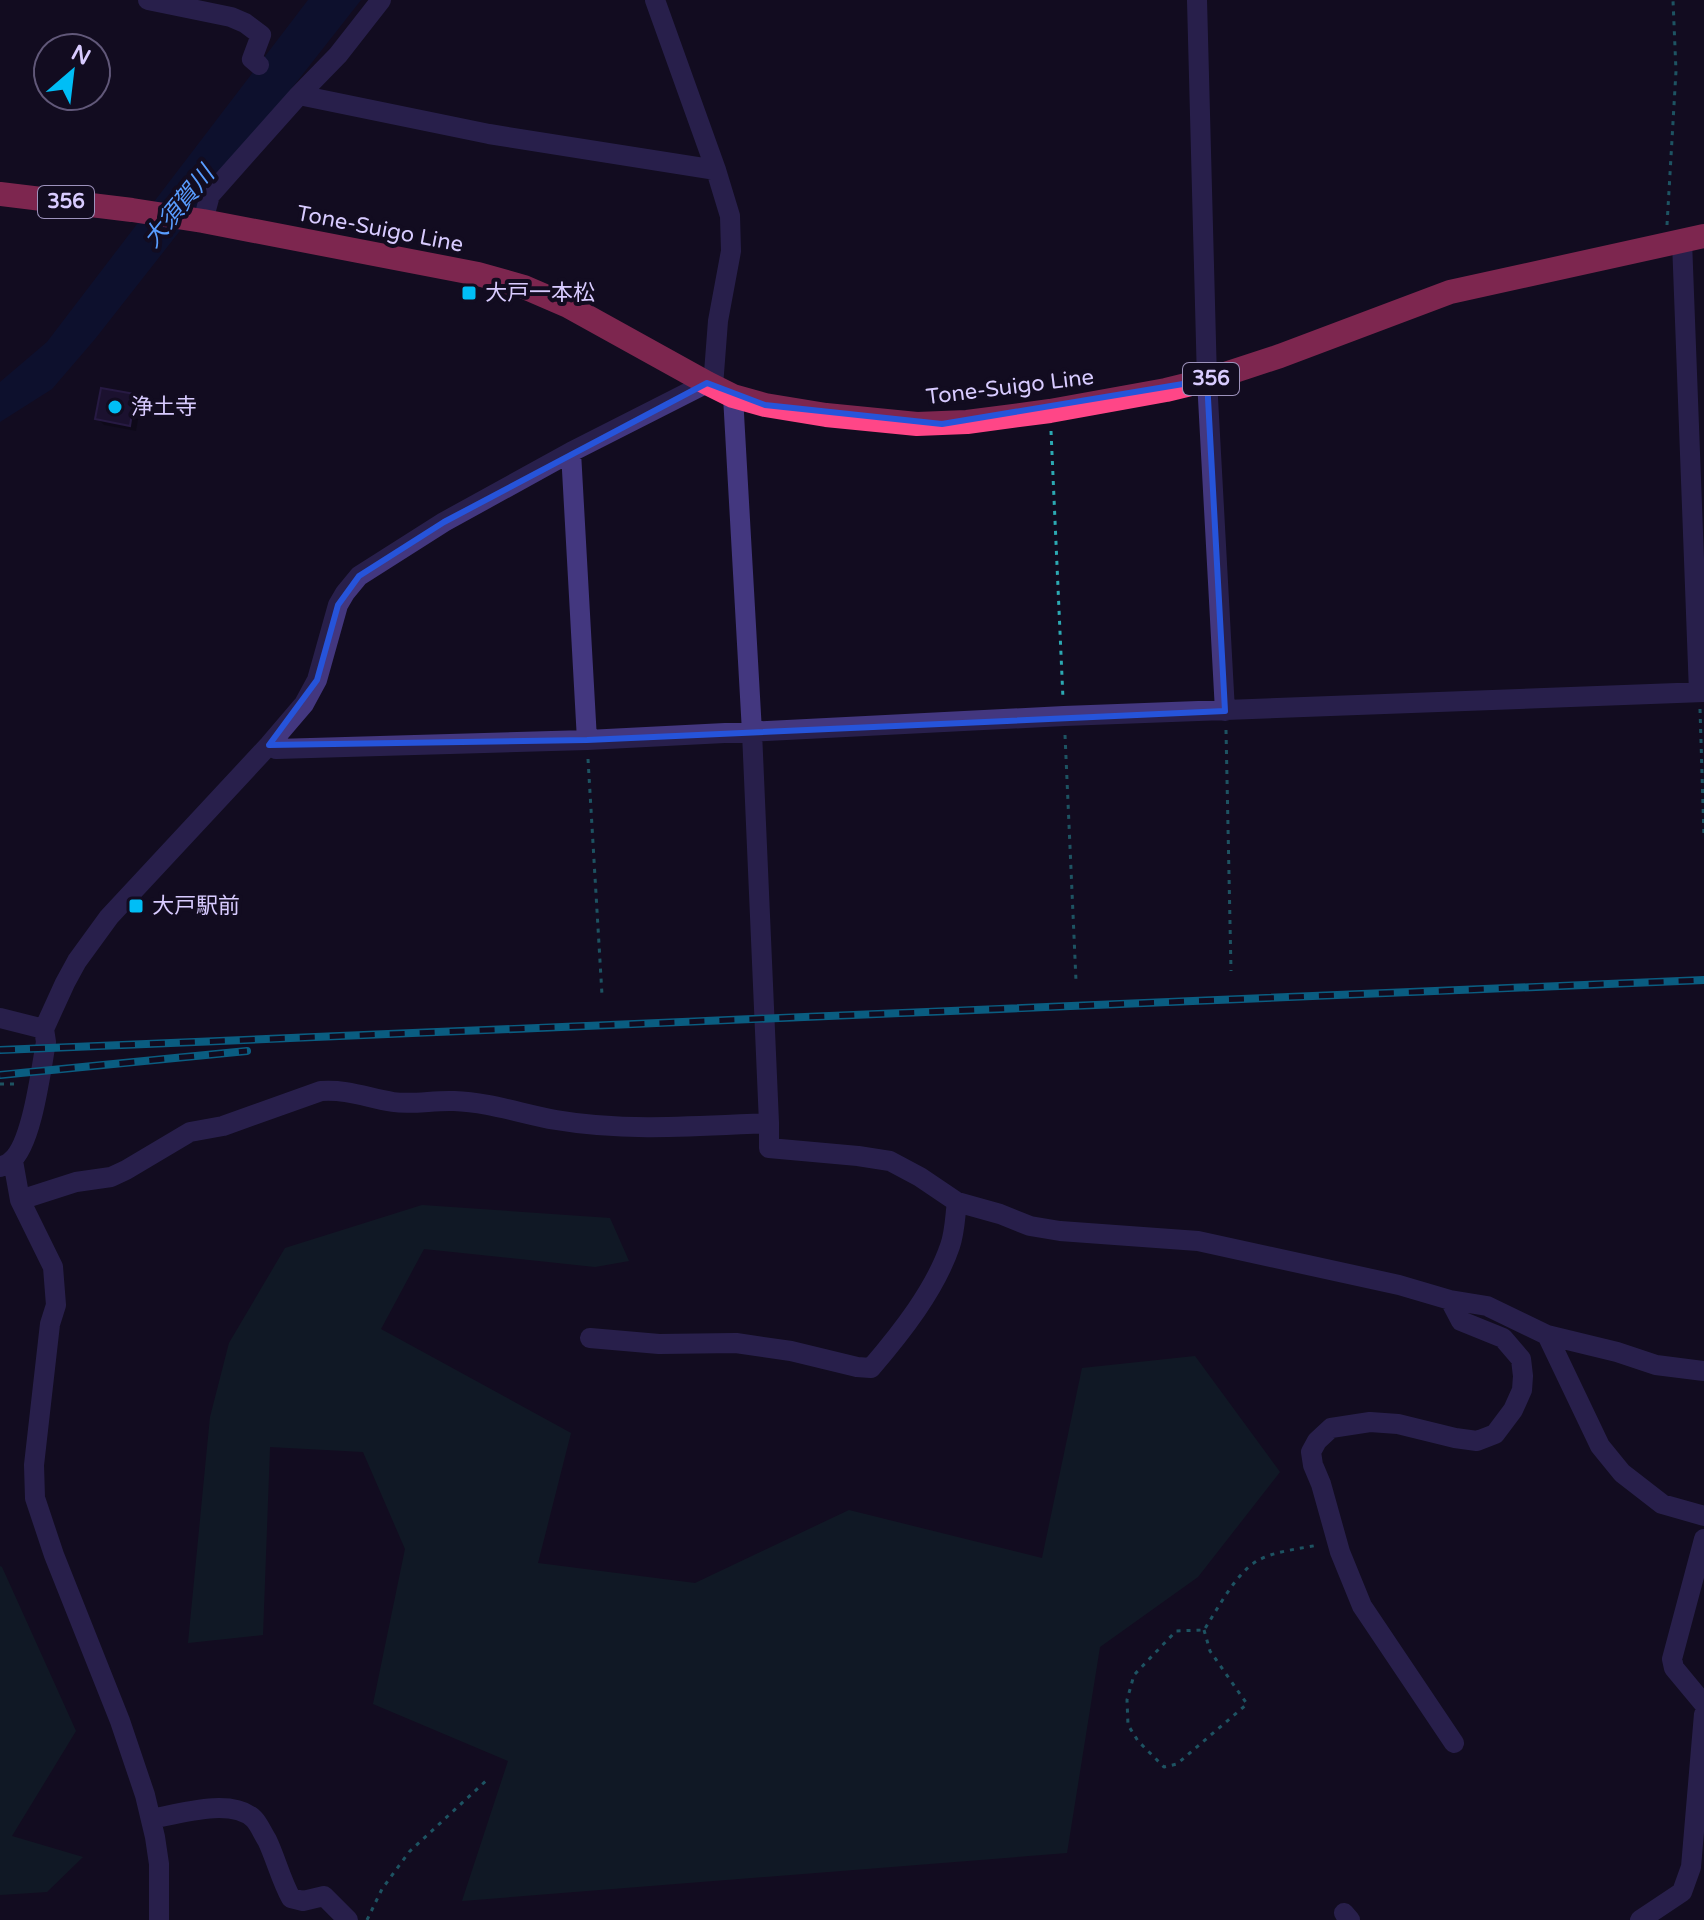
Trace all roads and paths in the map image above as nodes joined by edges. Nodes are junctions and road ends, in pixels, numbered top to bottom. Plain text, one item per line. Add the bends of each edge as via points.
1 (148, 0) edge
2 (381, 0) edge
3 (655, 0) edge
4 (1197, 0) edge
5 (1673, 0) edge
6 (259, 65) dead end
7 (299, 95) junction
8 (716, 170) junction
9 (0, 194) edge
10 (197, 220) junction
11 (1684, 240) edge
12 (1207, 380) junction
13 (718, 388) junction
14 (571, 452) junction
15 (1702, 692) edge
16 (1225, 711) junction
17 (752, 732) junction
18 (587, 740) junction
19 (269, 745) junction
20 (1704, 837) edge
21 (1231, 971) dead end
22 (602, 995) dead end
23 (0, 1018) edge
24 (44, 1029) junction
25 (769, 1123) junction
26 (6, 1164) edge
27 (20, 1200) junction
28 (957, 1202) junction
29 (1450, 1300) junction
30 (1547, 1335) junction
31 (590, 1338) dead end
32 (1704, 1371) edge
33 (1704, 1516) edge
34 (1704, 1539) edge
35 (1337, 1541) junction
36 (1204, 1630) junction
37 (1704, 1704) edge
38 (1704, 1714) edge
39 (1454, 1743) dead end
40 (489, 1778) dead end
41 (151, 1819) junction
42 (159, 1920) edge
43 (348, 1920) edge
44 (367, 1920) edge
45 (1640, 1920) edge

1 - 6 street via 245,23 261,35 252,59
2 - 7 street
3 - 8 street
4 - 12 street
5 - 11 path
7 - 8 street via 489,134
7 - 10 street via 210,195
8 - 13 street via 730,216 731,251 718,321
9 - 10 highway, Tone-Suigo Line / 356
10 - 13 highway, Tone-Suigo Line / 356 via 524,287 583,313
11 - 12 highway, Tone-Suigo Line / 356 via 1450,292
11 - 15 street
12 - 13 highway, Tone-Suigo Line / 356 via 1050,411 942,424 826,415 765,405
12 - 16 street
13 - 14 street
13 - 17 street
14 - 18 street
14 - 19 street via 359,576 338,605 317,680
15 - 16 street
15 - 20 path
16 - 17 street
16 - 21 path
17 - 18 street
17 - 25 street
18 - 19 street via 276,749
18 - 22 path
19 - 24 street via 109,917 77,961
23 - 24 street
24 - 26 street via 31,1121 23,1144
25 - 27 street via 612,1126 470,1102 395,1103 321,1091 223,1126 190,1132 111,1177
25 - 28 street via 769,1148 890,1161
26 - 27 street
27 - 41 street via 53,1267 56,1305 34,1465 35,1498 120,1721
28 - 29 street via 1030,1226 1198,1241
28 - 31 street via 943,1265 871,1368 736,1343
29 - 30 street via 1487,1306
29 - 35 street via 1461,1321 1503,1338 1521,1359 1522,1390 1513,1410 1495,1434 1477,1441 1398,1424 1331,1428 1311,1452
30 - 32 street via 1656,1365
30 - 33 street via 1600,1446 1622,1473 1662,1504
34 - 37 street via 1672,1659
35 - 36 path via 1256,1561
35 - 39 street via 1362,1606
36 - 36 path via 1176,1631 1134,1675 1128,1725 1164,1767 1177,1764 1247,1704 1210,1651
38 - 45 street via 1691,1867 1682,1892
40 - 44 path via 409,1852
41 - 42 street via 159,1864
41 - 43 street via 220,1807 243,1812 255,1820 268,1843 291,1898 324,1896

